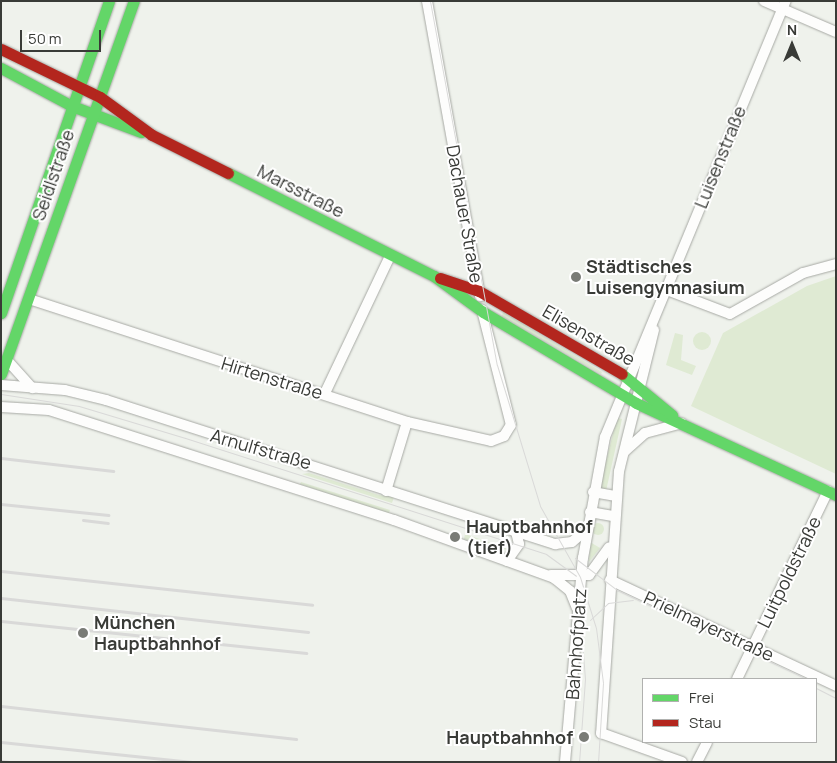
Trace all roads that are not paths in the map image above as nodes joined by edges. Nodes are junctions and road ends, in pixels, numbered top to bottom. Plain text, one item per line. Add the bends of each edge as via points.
1 (110, 1) edge
2 (134, 1) edge
3 (427, 1) edge
4 (764, 1) edge
5 (784, 5) edge
6 (836, 32) edge
7 (1, 49) edge
8 (1, 68) edge
9 (80, 87) junction
10 (100, 98) junction
11 (72, 106) junction
12 (92, 114) junction
13 (152, 135) junction
14 (390, 256) junction
15 (836, 264) edge
16 (434, 276) junction
17 (667, 290) junction
18 (479, 291) junction
19 (29, 299) junction
20 (1, 312) edge
21 (483, 312) junction
22 (658, 314) junction
23 (7, 360) junction
24 (1, 374) edge
25 (626, 377) junction
26 (1, 385) edge
27 (642, 386) junction
28 (32, 388) junction
29 (325, 393) junction
30 (620, 394) junction
31 (636, 403) junction
32 (1, 407) edge
33 (679, 420) junction
34 (407, 422) junction
35 (511, 425) joint
36 (622, 456) junction
37 (386, 491) junction
38 (593, 492) junction
39 (832, 493) edge
40 (615, 496) junction
41 (590, 512) junction
42 (613, 516) junction
43 (587, 526) junction
44 (516, 532) junction
45 (610, 546) junction
46 (507, 561) junction
47 (546, 575) junction
48 (581, 577) junction
49 (610, 580) junction
50 (578, 610) junction
51 (753, 647) junction
52 (738, 678) edge
53 (836, 686) edge
54 (707, 743) edge
55 (566, 762) edge
56 (682, 762) edge
57 (698, 762) edge

1 - 9 main road, Seidlstraße
2 - 10 main road, Seidlstraße
3 - 18 street, Dachauer Straße
4 - 5 street
5 - 6 street
5 - 17 street, Luisenstraße
7 - 9 main road, Marsstraße
8 - 11 main road, Marsstraße
9 - 10 main road, Marsstraße
9 - 11 main road, Seidlstraße
10 - 12 main road, Seidlstraße
10 - 13 main road, Marsstraße
11 - 12 main road, Marsstraße
11 - 20 main road, Seidlstraße
12 - 13 main road, Marsstraße
12 - 19 main road, Seidlstraße
13 - 14 main road, Marsstraße
14 - 16 main road, Marsstraße
14 - 29 street
15 - 17 street via 803,273 730,314
16 - 18 main road, Marsstraße
16 - 21 main road, Marsstraße
17 - 22 street, Luisenstraße
18 - 21 street, Dachauer Straße
18 - 25 main road, Elisenstraße
19 - 23 main road, Seidlstraße
19 - 29 street, Hirtenstraße
21 - 30 main road, Elisenstraße
21 - 35 street, Dachauer Straße
22 - 25 street, Luisenstraße
22 - 27 street, Luisenstraße
23 - 24 main road, Seidlstraße
23 - 28 street
25 - 27 main road, Elisenstraße
25 - 30 street, Luisenstraße
26 - 28 street, Arnulfstraße
27 - 31 street, Luisenstraße
27 - 33 main road, Elisenstraße
28 - 37 street, Arnulfstraße via 106,400 268,454 310,463
29 - 34 street, Hirtenstraße
30 - 31 main road, Elisenstraße
30 - 38 street, Luisenstraße
31 - 33 main road, Elisenstraße
31 - 36 street, Luisenstraße
32 - 46 street, Arnulfstraße via 49,410 394,520
33 - 36 street via 632,441
33 - 39 main road, Elisenstraße
34 - 35 street, Hirtenstraße via 491,441 504,436
34 - 37 street
36 - 40 street, Luisenstraße
37 - 44 street, Arnulfstraße
38 - 40 street
38 - 41 street, Luisenstraße
39 - 51 street, Luitpoldstraße
40 - 42 street, Luisenstraße
41 - 42 street
41 - 43 street, Luisenstraße
42 - 45 street, Luisenstraße
43 - 44 street, Arnulfstraße via 579,538 564,544
43 - 48 street, Bahnhofplatz
44 - 46 street via 519,544
45 - 48 street via 596,569
45 - 49 street, Bahnhofplatz
46 - 47 street, Arnulfstraße
47 - 48 street, Arnulfstraße
47 - 50 street, Arnulfstraße via 567,588
48 - 50 street, Bahnhofplatz
49 - 51 street, Prielmayerstraße
49 - 56 street, Bahnhofplatz via 600,732
50 - 55 street, Bahnhofplatz
51 - 52 street, Luitpoldstraße
51 - 53 street, Prielmayerstraße
54 - 57 street

